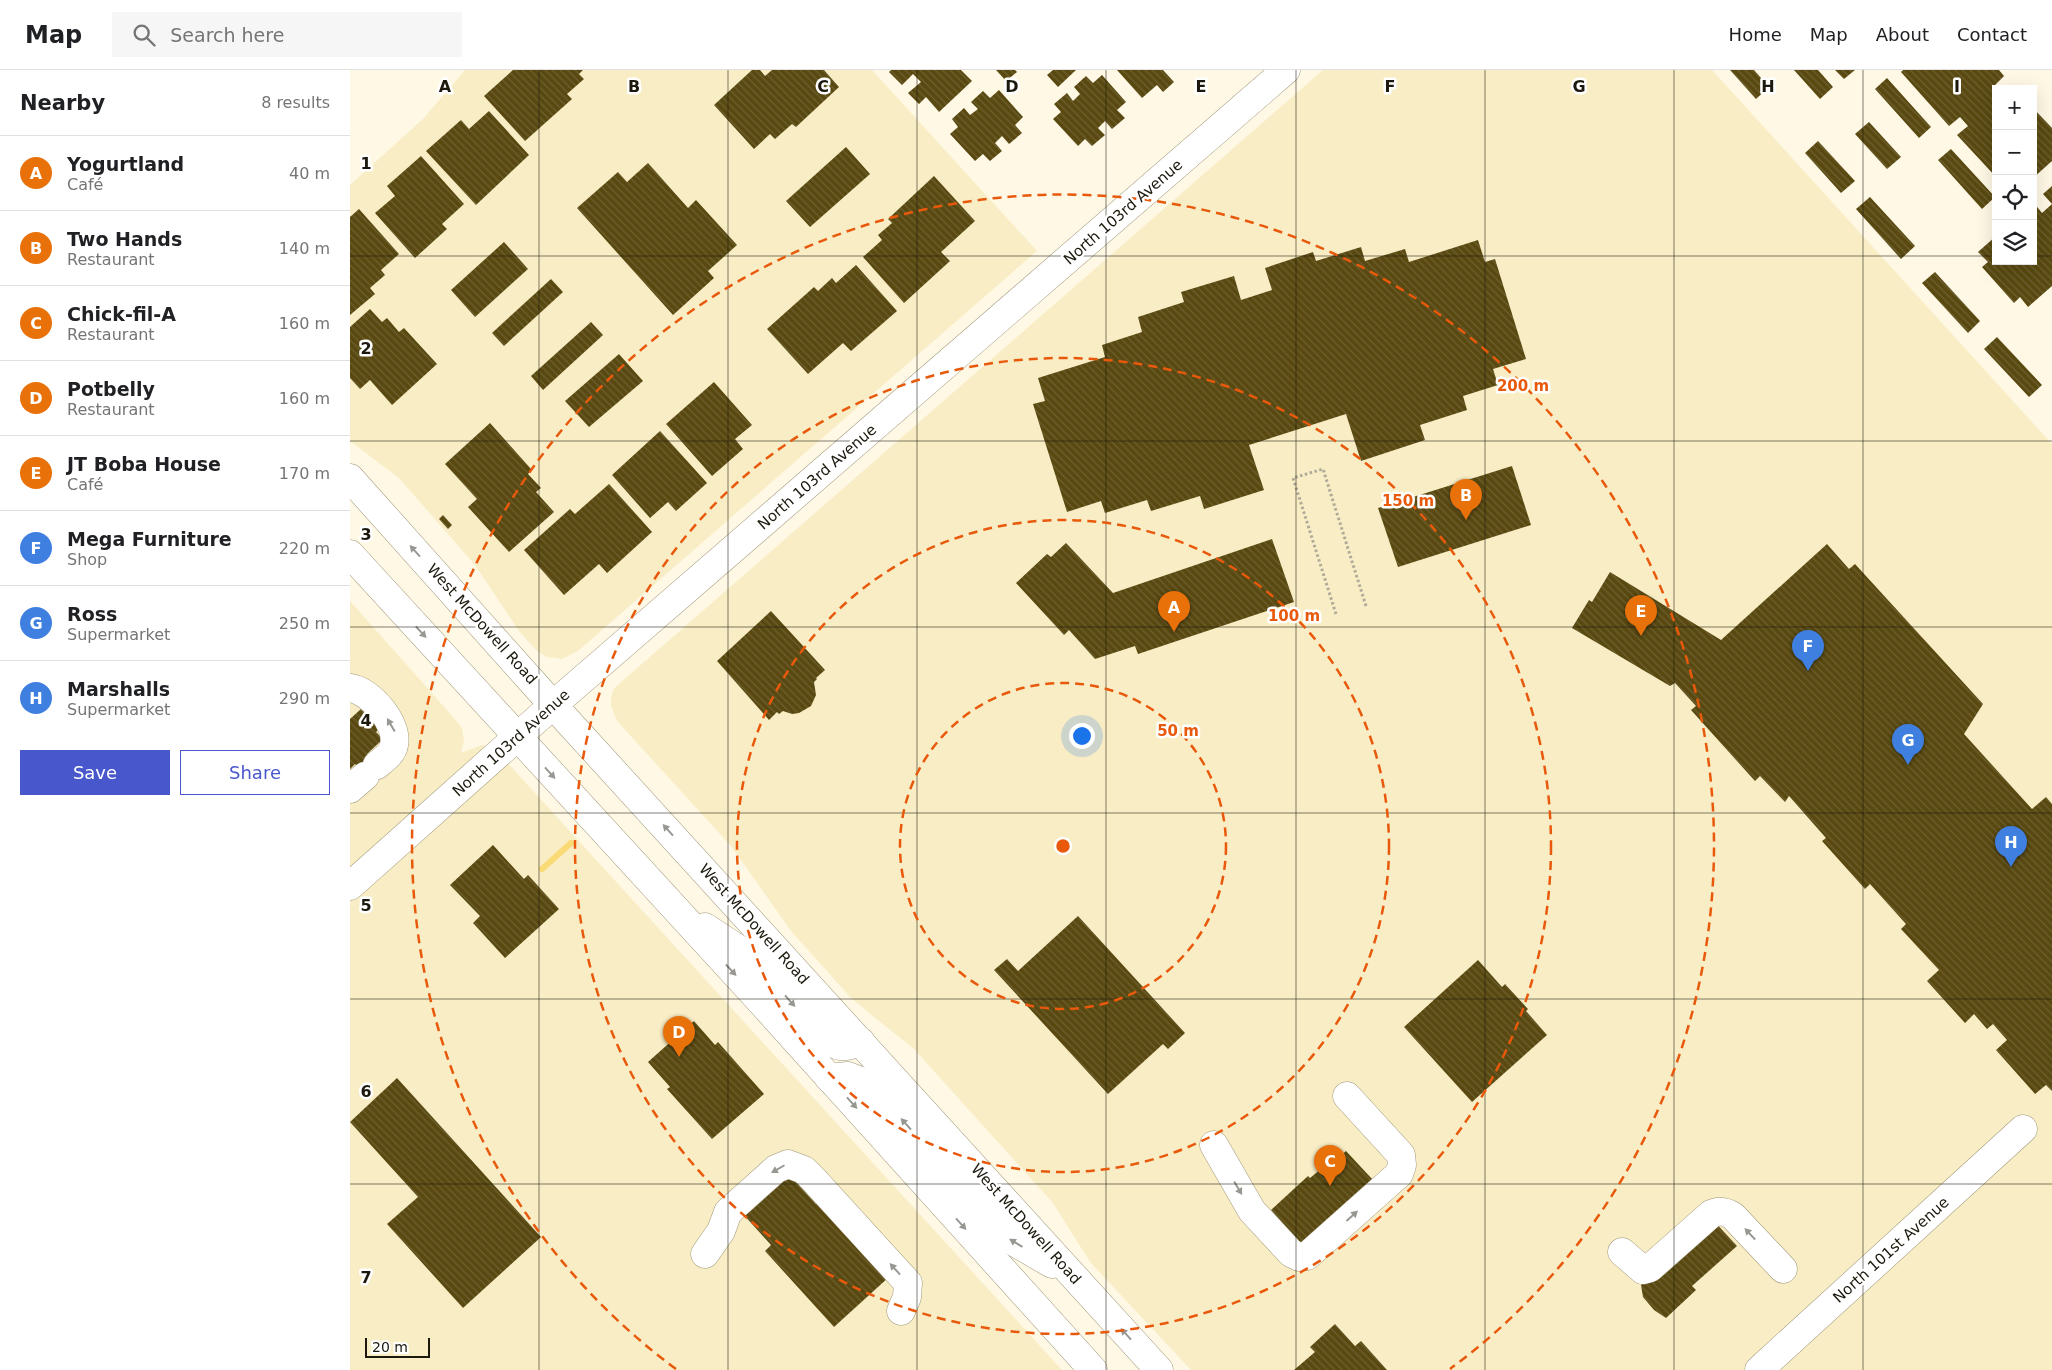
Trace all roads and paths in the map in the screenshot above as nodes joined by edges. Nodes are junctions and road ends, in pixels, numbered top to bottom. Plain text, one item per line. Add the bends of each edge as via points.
1 (1286, 70) edge
2 (350, 478) edge
3 (350, 554) edge
4 (1366, 606) dead end
5 (1336, 614) dead end
6 (350, 688) edge
7 (553, 705) junction
8 (517, 737) junction
9 (364, 777) edge
10 (350, 886) edge
11 (671, 905) junction
12 (860, 1042) junction
13 (830, 1078) junction
14 (1347, 1096) dead end
15 (2024, 1129) dead end
16 (1214, 1145) dead end
17 (1622, 1252) dead end
18 (705, 1254) dead end
19 (1783, 1269) dead end
20 (1073, 1276) junction
21 (901, 1311) dead end
22 (1093, 1370) edge
23 (1159, 1370) edge
24 (1759, 1370) edge

1 - 7 main road, North 103rd Avenue
7 -> 2 main road, West McDowell Road
3 -> 8 main road
4 - 5 path via 1323,469 1293,478
9 -> 6 main road via 394,746 395,733 391,723 366,693
7 - 8 main road, North 103rd Avenue
12 -> 7 main road, West McDowell Road
8 - 10 main road, North 103rd Avenue
8 -> 11 main road
11 -> 12 main road via 749,956 822,1036 844,1048
11 -> 13 main road
12 - 20 main road, West McDowell Road
20 -> 13 main road via 1009,1239 871,1085 848,1076
13 -> 22 main road
16 -> 14 main road via 1252,1211 1291,1253 1299,1258 1307,1256 1399,1174 1402,1165 1401,1155
15 - 24 main road, North 101st Avenue
19 -> 17 main road via 1727,1212 1711,1214 1650,1268 1643,1270
21 -> 18 main road via 907,1298 908,1283 804,1170 788,1164 776,1169 728,1212 721,1231
23 -> 20 main road, West McDowell Road

